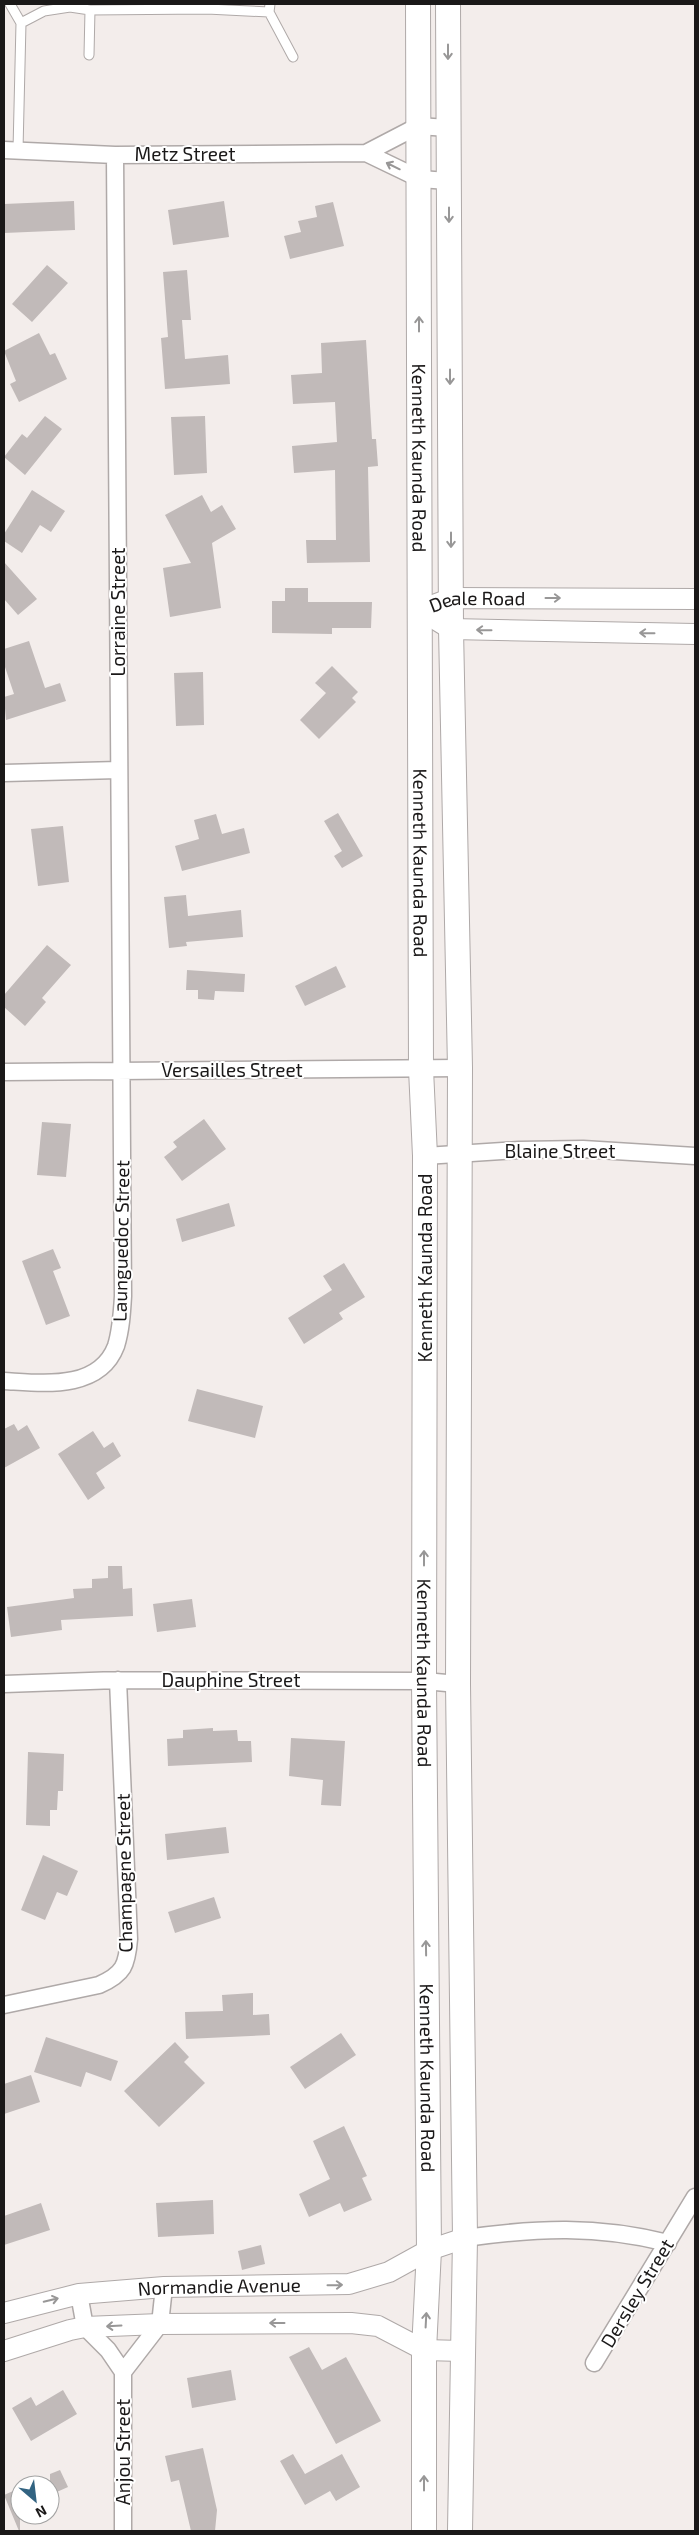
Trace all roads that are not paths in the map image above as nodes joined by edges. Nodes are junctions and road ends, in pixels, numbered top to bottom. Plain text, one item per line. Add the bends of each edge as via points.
1 (10, 4) edge
2 (418, 4) edge
3 (448, 4) edge
4 (69, 5) edge
5 (270, 8) edge
6 (90, 10) junction
7 (21, 23) junction
8 (89, 55) dead end
9 (292, 57) dead end
10 (418, 126) junction
11 (448, 128) junction
12 (11, 150) edge
13 (366, 153) junction
14 (115, 155) junction
15 (420, 179) junction
16 (448, 181) junction
17 (452, 598) junction
18 (695, 599) edge
19 (420, 610) junction
20 (451, 629) junction
21 (695, 634) edge
22 (118, 770) junction
23 (4, 773) edge
24 (460, 1068) junction
25 (421, 1069) junction
26 (121, 1070) junction
27 (4, 1072) edge
28 (460, 1153) junction
29 (425, 1156) junction
30 (695, 1156) edge
31 (4, 1381) edge
32 (118, 1680) junction
33 (424, 1681) junction
34 (4, 1684) edge
35 (458, 1684) junction
36 (4, 2005) edge
37 (695, 2198) edge
38 (465, 2238) junction
39 (668, 2243) junction
40 (429, 2250) junction
41 (164, 2287) junction
42 (78, 2294) junction
43 (4, 2313) edge
44 (160, 2324) junction
45 (85, 2327) junction
46 (424, 2350) junction
47 (4, 2351) edge
48 (462, 2351) junction
49 (594, 2363) dead end
50 (124, 2372) junction
51 (123, 2531) edge
52 (424, 2531) edge
53 (460, 2531) edge

1 - 7 lane
2 - 10 main road, Kenneth Kaunda Road
3 -> 11 main road, Kenneth Kaunda Road
4 - 6 lane
4 - 7 lane via 44,11
5 - 6 lane
5 - 9 lane
6 - 8 lane
7 - 12 lane
10 - 11 street
10 - 13 street, Metz Street
10 - 15 main road, Kenneth Kaunda Road
11 - 16 main road, Kenneth Kaunda Road
12 - 14 street, Metz Street
13 - 14 street, Metz Street
15 -> 13 street, Metz Street
14 - 22 street, Lorraine Street
15 - 16 street, Metz Street
19 -> 15 main road, Kenneth Kaunda Road
16 -> 17 main road, Kenneth Kaunda Road
17 -> 18 street, Deale Road
17 - 19 street, Deale Road
17 - 20 main road, Kenneth Kaunda Road
19 - 20 street, Deale Road
19 - 25 main road, Kenneth Kaunda Road
21 -> 20 street, Deale Road
20 - 24 main road, Kenneth Kaunda Road
22 - 23 street
22 - 26 street, Lorraine Street
24 - 25 street, Versailles Street
24 - 28 main road, Kenneth Kaunda Road
25 - 26 street, Versailles Street
25 - 29 main road, Kenneth Kaunda Road
26 - 27 street, Versailles Street
26 - 31 street, Launguedoc Street via 123,1296 115,1348 93,1374 81,1380
28 - 29 street, Blaine Street
28 - 30 street, Blaine Street via 582,1149
28 - 35 main road, Kenneth Kaunda Road
33 -> 29 main road, Kenneth Kaunda Road
32 - 33 street, Dauphine Street
32 - 34 street, Dauphine Street
32 - 36 street, Champagne Street via 129,1939 127,1957 122,1970 99,1985
33 - 35 street, Dauphine Street
40 -> 33 main road, Kenneth Kaunda Road
35 - 38 main road, Kenneth Kaunda Road
37 - 39 street, Dersley Street
38 - 39 street via 571,2228
38 - 40 street, Normandie Avenue
38 - 48 main road, Kenneth Kaunda Road
39 - 49 street, Dersley Street
41 -> 40 street, Normandie Avenue via 349,2284 389,2272
46 -> 40 main road, Kenneth Kaunda Road
41 - 42 street, Normandie Avenue
41 - 44 street
43 -> 42 street, Normandie Avenue
42 - 45 street
44 -> 45 street, Normandie Avenue
46 -> 44 street, Normandie Avenue via 395,2334 364,2324
44 - 50 street, Anjou Street
45 - 47 street, Normandie Avenue
45 - 50 street, Anjou Street
46 - 48 street
52 -> 46 main road, Kenneth Kaunda Road
48 - 53 main road, Kenneth Kaunda Road
50 - 51 street, Anjou Street

